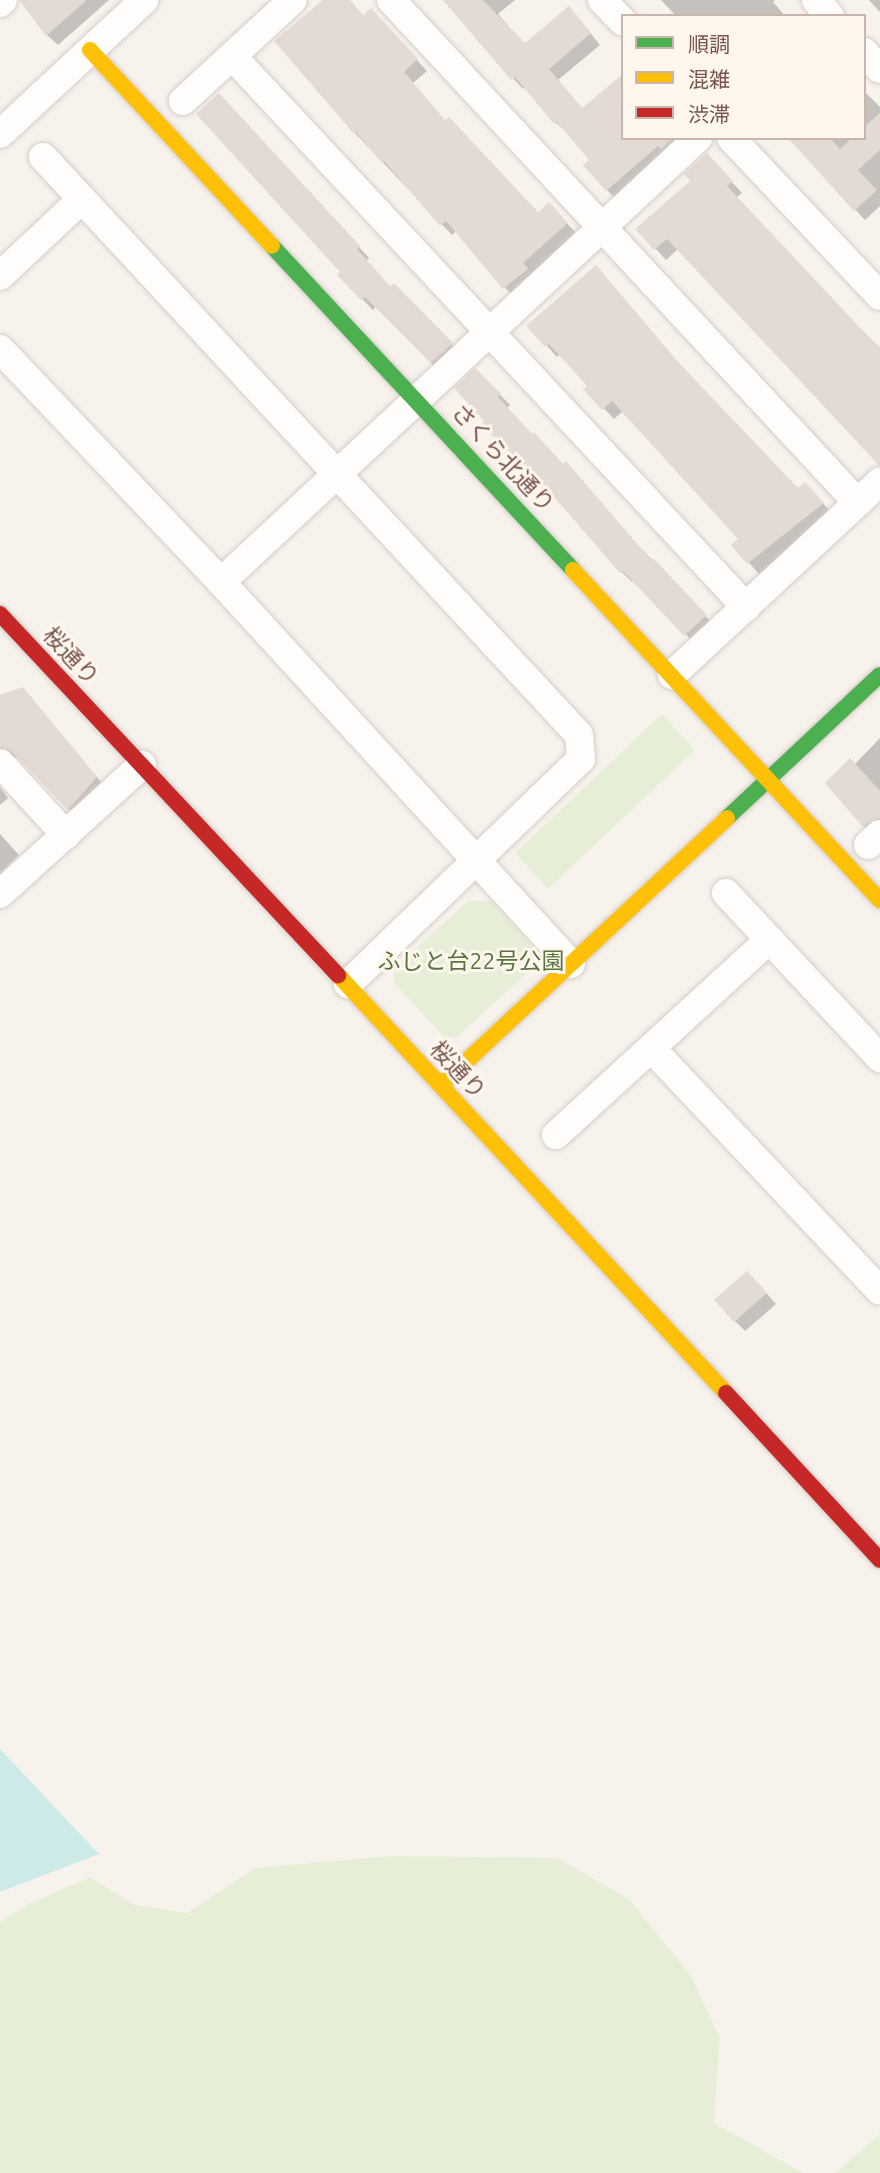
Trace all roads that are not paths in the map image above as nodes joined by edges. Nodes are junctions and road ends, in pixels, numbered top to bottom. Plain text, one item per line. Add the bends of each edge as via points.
1 (144, 0) edge
2 (293, 0) edge
3 (391, 0) edge
4 (602, 0) edge
5 (816, 0) edge
6 (828, 14) edge
7 (621, 20) edge
8 (90, 50) junction
9 (866, 54) edge
10 (232, 56) junction
11 (880, 69) edge
12 (183, 101) dead end
13 (0, 134) edge
14 (696, 140) edge
15 (733, 140) edge
16 (43, 157) dead end
17 (82, 200) junction
18 (602, 228) junction
19 (0, 276) edge
20 (880, 296) edge
21 (490, 333) junction
22 (0, 349) edge
23 (418, 399) junction
24 (337, 475) junction
25 (880, 482) edge
26 (858, 503) junction
27 (221, 582) junction
28 (746, 607) junction
29 (0, 614) edge
30 (672, 675) junction
31 (880, 675) edge
32 (0, 763) edge
33 (142, 765) junction
34 (769, 780) junction
35 (66, 835) junction
36 (477, 861) junction
37 (726, 893) dead end
38 (0, 894) edge
39 (880, 900) edge
40 (769, 940) junction
41 (570, 964) junction
42 (348, 984) junction
43 (652, 1049) junction
44 (880, 1058) edge
45 (441, 1085) junction
46 (556, 1135) dead end
47 (880, 1291) edge
48 (880, 1560) edge

1 - 8 street
2 - 10 street
3 - 18 street
4 - 7 street
5 - 6 street
8 - 13 street
8 - 23 street, さくら北通り
9 - 11 street
10 - 12 street
10 - 21 street
14 - 18 street
15 - 20 street
16 - 17 street
17 - 19 street
17 - 24 street
18 - 21 street
18 - 26 street
21 - 23 street
21 - 28 street
22 - 27 street
23 - 24 street
23 - 30 street, さくら北通り
24 - 27 street
24 - 36 street via 579,735 581,760
25 - 26 street
26 - 28 street
27 - 36 street
28 - 30 street
29 - 33 street, 桜通り
30 - 34 street, さくら北通り
31 - 34 street
32 - 35 street
33 - 35 street
33 - 42 street, 桜通り
34 - 39 street, さくら北通り
34 - 41 street
35 - 38 street
36 - 41 street
36 - 42 street
37 - 40 street
40 - 43 street
40 - 44 street
41 - 45 street
42 - 45 street, 桜通り
43 - 46 street
43 - 47 street
45 - 48 street, 桜通り

